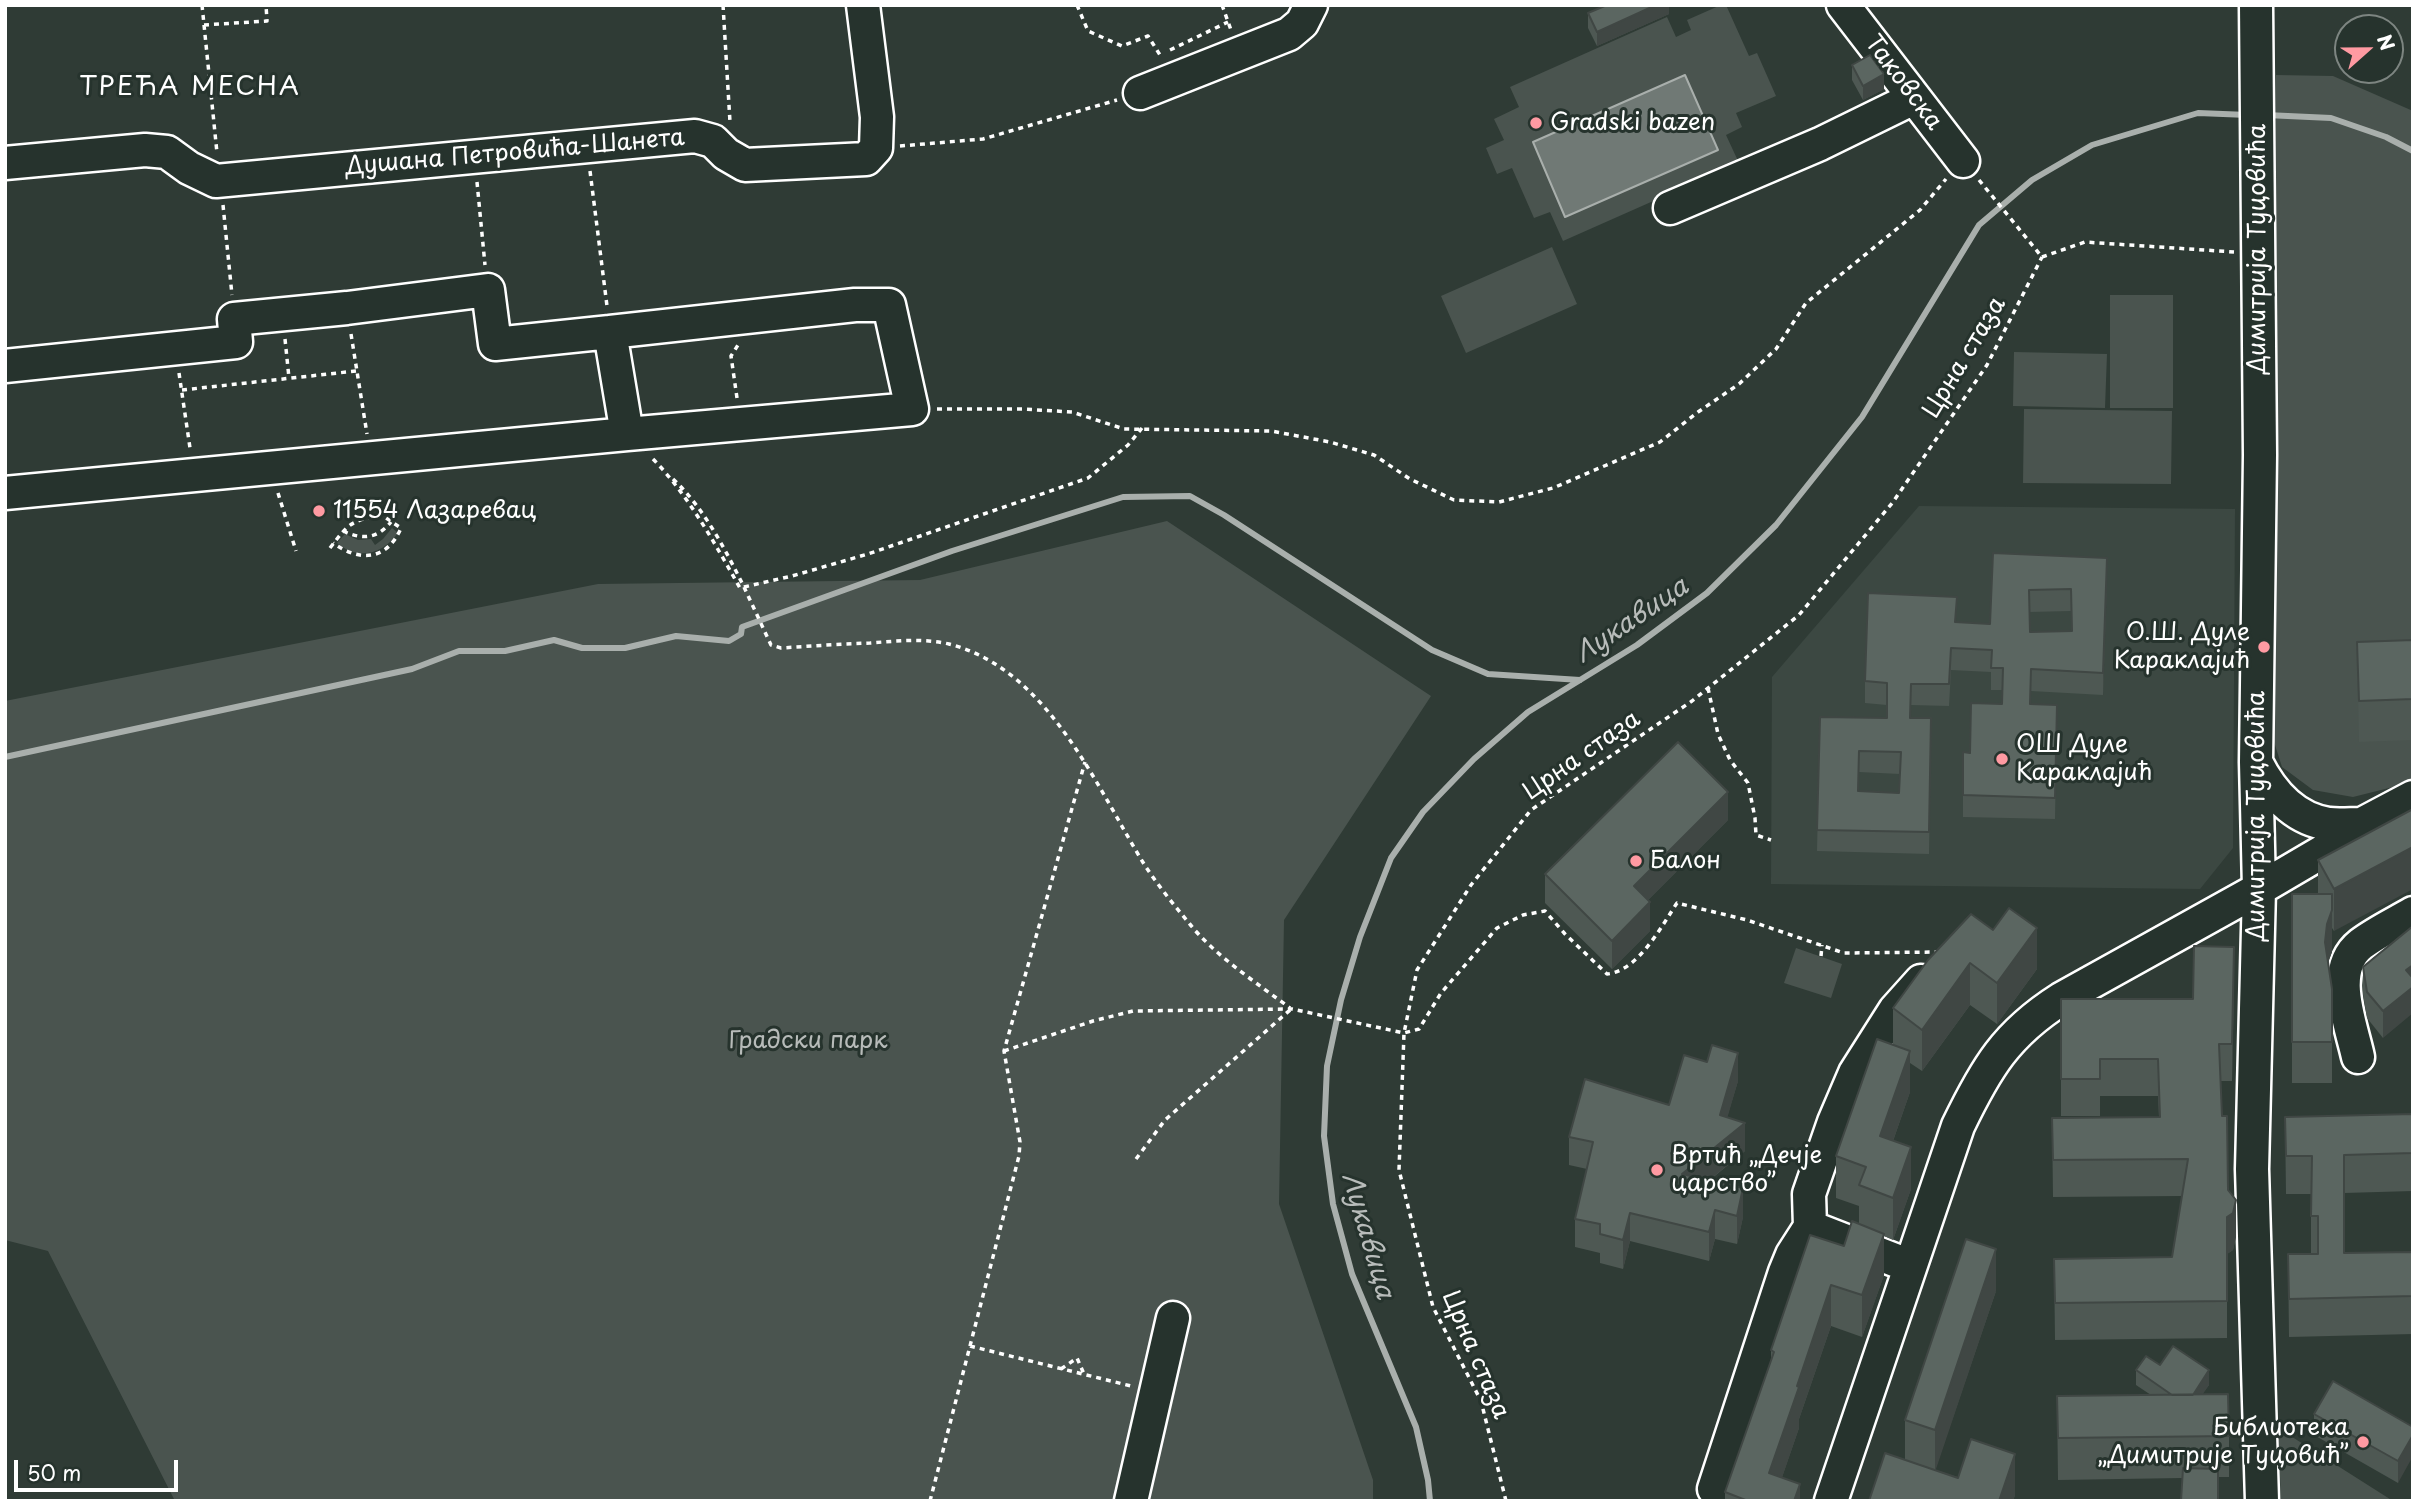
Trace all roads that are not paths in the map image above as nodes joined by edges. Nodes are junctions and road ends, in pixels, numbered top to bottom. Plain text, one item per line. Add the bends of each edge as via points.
1 (863, 5) edge
2 (1311, 5) edge
3 (1843, 5) edge
4 (2256, 5) edge
5 (1140, 93) road end
6 (1914, 98) junction
7 (5, 163) edge
8 (1972, 172) road end
9 (1670, 208) dead end
10 (610, 332) junction
11 (5, 366) edge
12 (627, 434) junction
13 (5, 493) edge
14 (2256, 762) junction
15 (2413, 797) edge
16 (2362, 824) junction
17 (2259, 889) junction
18 (2413, 913) edge
19 (1948, 952) edge
20 (2358, 1057) dead end
21 (1810, 1227) junction
22 (1910, 1266) junction
23 (1173, 1318) dead end
24 (1714, 1489) dead end
25 (1132, 1501) edge
26 (1831, 1501) edge
27 (2262, 1501) edge

1 - 7 street, Душана Петровића-Шанета via 877,117 876,148 866,159 745,164 712,141 695,136 216,181 167,152 145,149
2 - 5 street via 1302,23 1289,34
3 - 6 street, Таковска
4 - 14 street, Димитрија Туцовића via 2260,455
6 - 8 street, Таковска
6 - 9 street via 1820,145
10 - 11 street via 495,344 488,290 234,319 236,341
10 - 12 street
10 - 12 street via 842,306 889,305 912,409
12 - 13 street
14 - 16 street via 2274,792 2299,816 2328,824
14 - 17 street, Димитрија Туцовића
15 - 16 street
16 - 17 street
17 - 22 street via 2061,999 2012,1037 1982,1078 1958,1126
17 - 27 street, Димитрија Туцовића via 2252,1168
18 - 20 street via 2360,945 2348,965 2344,998
19 - 21 street via 1895,1010 1854,1073 1809,1194
21 - 22 street
21 - 24 street via 1785,1272
22 - 26 street
23 - 25 street

